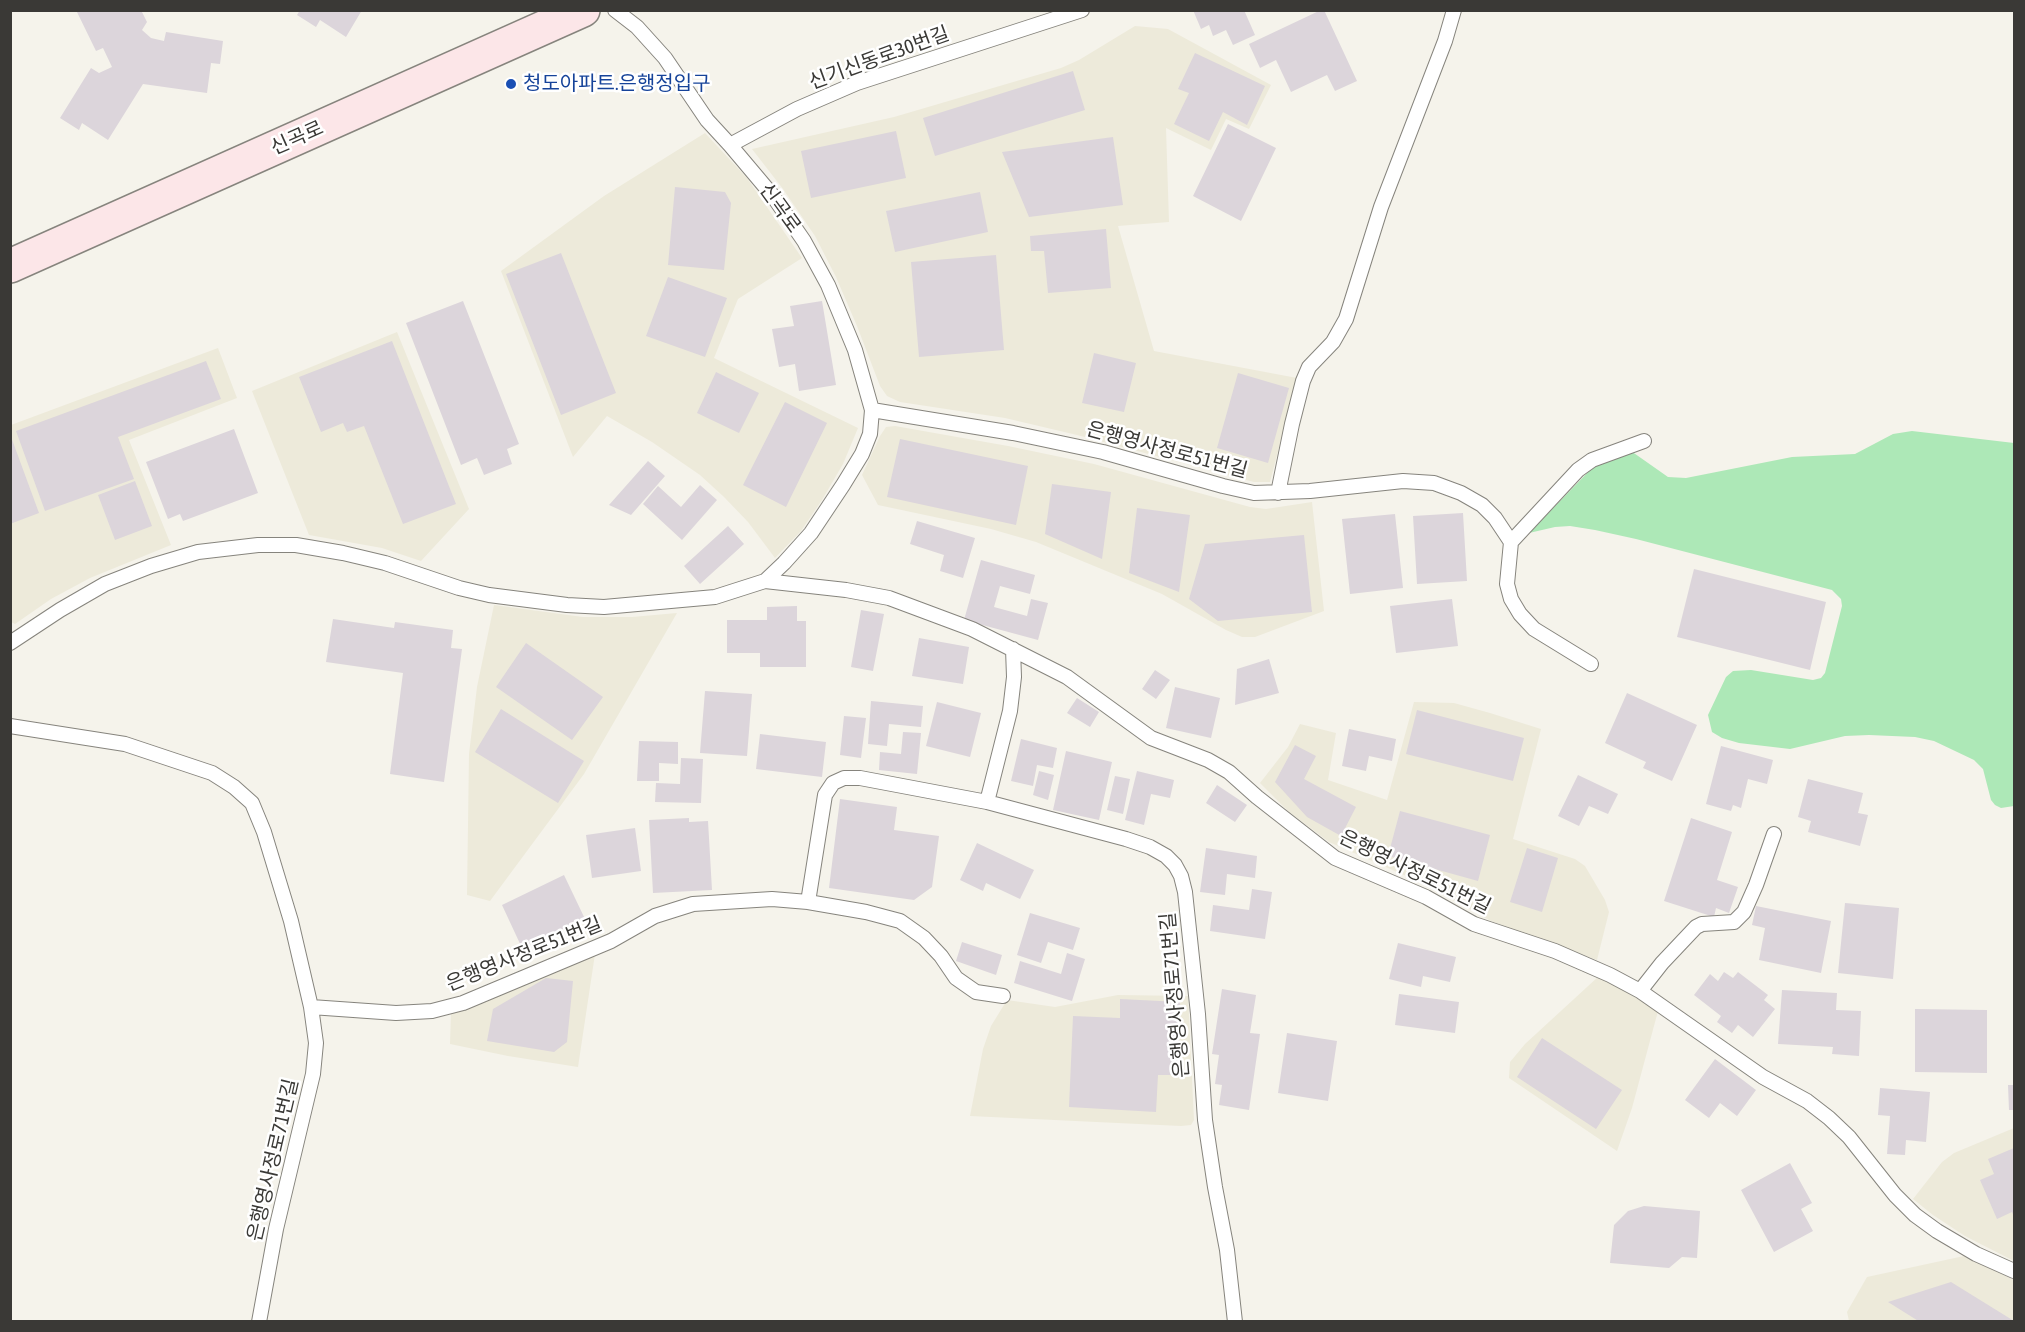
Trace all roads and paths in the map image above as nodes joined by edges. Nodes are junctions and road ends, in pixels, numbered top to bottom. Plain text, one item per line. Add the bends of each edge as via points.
1 (583, 10) edge
2 (615, 10) edge
3 (1082, 10) edge
4 (1454, 10) edge
5 (730, 145) junction
6 (10, 266) edge
7 (872, 410) junction
8 (1644, 441) dead end
9 (1278, 493) junction
10 (1511, 542) junction
11 (765, 581) junction
12 (10, 643) edge
13 (1013, 649) junction
14 (1591, 664) dead end
15 (10, 726) edge
16 (987, 802) junction
17 (1774, 834) dead end
18 (808, 902) junction
19 (1640, 992) junction
20 (1003, 996) dead end
21 (311, 1007) junction
22 (2014, 1271) edge
23 (259, 1322) edge
24 (1235, 1322) edge

1 - 6 street, 신곡로
2 - 5 lane, 신곡로 via 665,58 707,120
3 - 5 lane, 신기신동로30번길 via 857,83
4 - 9 lane via 1381,207 1346,319 1303,381
5 - 7 lane, 신곡로 via 773,196 828,285 855,350
7 - 9 lane, 은행영사정로51번길 via 1013,433 1103,452 1223,486 1254,493
7 - 11 lane, 은행영사정로51번길 via 870,434 843,485 811,533
8 - 10 lane via 1592,460 1578,470
9 - 10 lane, 은행영사정로51번길 via 1404,481 1434,483 1482,506
10 - 14 lane via 1507,584 1520,614 1534,629
11 - 12 lane, 은행영사정로51번길 via 715,597 604,607 567,605 489,595 343,553 296,545 258,544 198,552 105,584
11 - 13 lane, 은행영사정로51번길 via 889,598
13 - 16 lane via 1010,711
13 - 19 lane, 은행영사정로51번길 via 1067,677 1151,738 1229,772 1335,858 1426,897 1474,924 1589,964
15 - 21 lane via 125,744 212,773 252,803 291,921
16 - 18 lane, 은행영사정로71번길 via 860,778 833,783 825,795
16 - 24 lane, 은행영사정로71번길 via 1150,848 1175,865 1185,892 1204,1120 1227,1250
17 - 19 lane via 1744,912 1734,922 1702,924 1691,931
18 - 20 lane, 은행영사정로51번길 via 900,921 924,938 956,978 976,992
18 - 21 lane, 은행영사정로51번길 via 772,899 693,904 655,916 611,941 463,1003 432,1011 396,1013
19 - 22 lane, 은행영사정로51번길 via 1829,1118 1915,1215 1976,1254
21 - 23 lane, 은행영사정로71번길 via 316,1042 313,1074 276,1229

